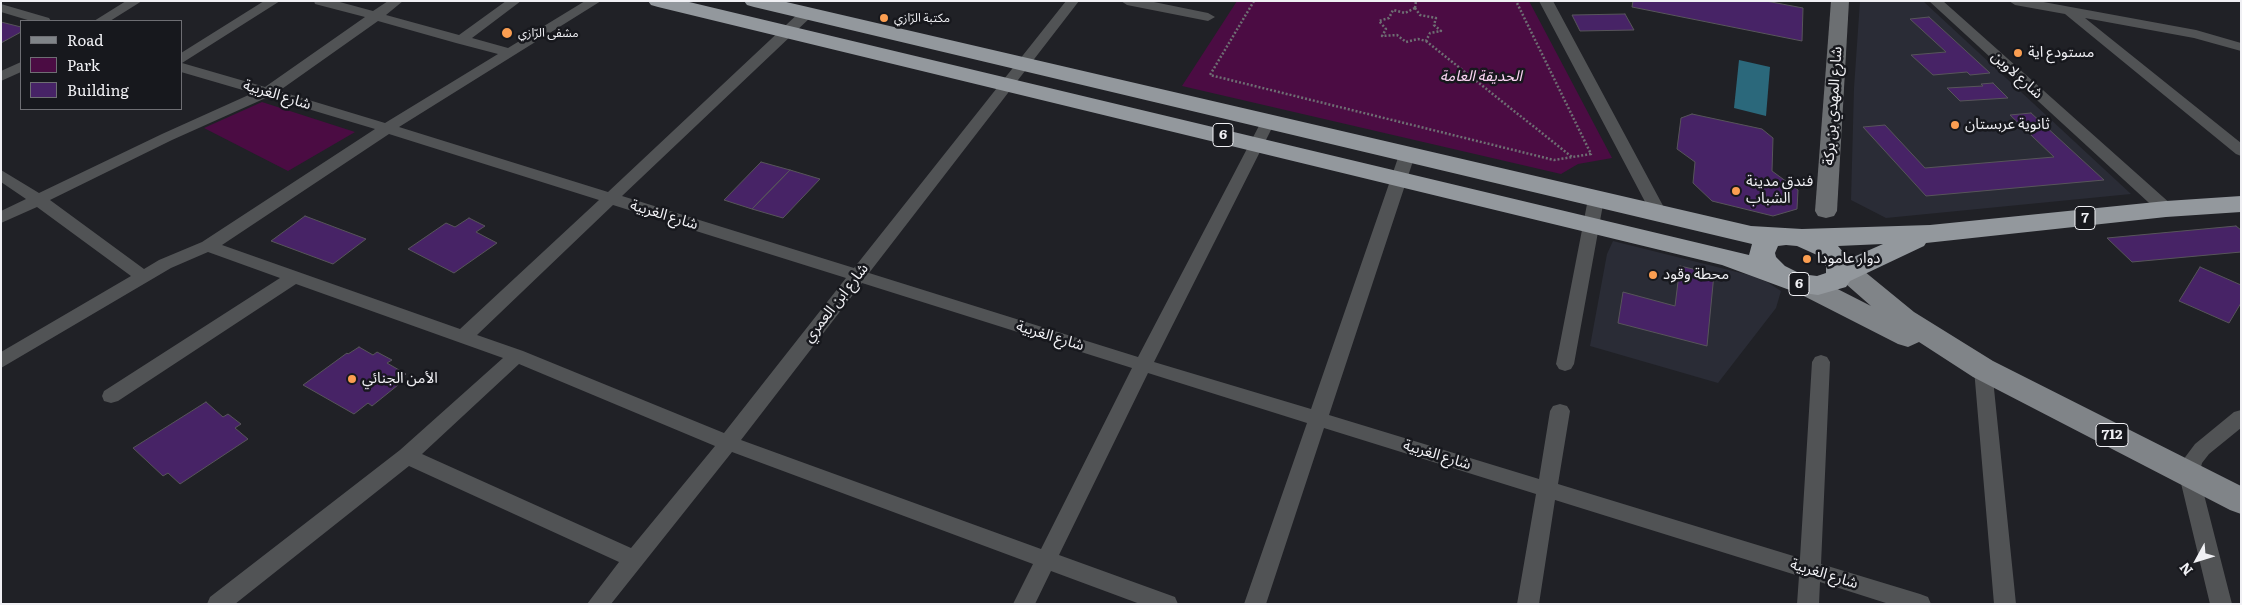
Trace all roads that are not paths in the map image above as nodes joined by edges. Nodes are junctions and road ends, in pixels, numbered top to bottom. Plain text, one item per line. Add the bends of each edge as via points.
1 (136, 1) edge
2 (274, 1) edge
3 (320, 1) edge
4 (397, 1) edge
5 (515, 1) edge
6 (595, 1) edge
7 (658, 1) edge
8 (754, 1) edge
9 (1073, 1) edge
10 (1127, 1) edge
11 (1546, 1) edge
12 (1840, 1) edge
13 (1935, 1) edge
14 (2015, 1) edge
15 (1156, 4) edge
16 (1, 8) edge
17 (2070, 12) junction
18 (806, 14) junction
19 (375, 16) junction
20 (1208, 17) dead end
21 (41, 20) edge
22 (103, 20) edge
23 (787, 32) junction
24 (461, 40) junction
25 (2241, 47) edge
26 (510, 53) junction
27 (182, 58) edge
28 (1023, 64) junction
29 (182, 66) edge
30 (20, 67) edge
31 (1, 77) edge
32 (1005, 86) junction
33 (268, 92) junction
34 (1268, 122) junction
35 (387, 128) junction
36 (1257, 143) junction
37 (2241, 151) edge
38 (1407, 155) junction
39 (1, 175) edge
40 (1399, 177) junction
41 (610, 198) junction
42 (1596, 199) junction
43 (39, 200) junction
44 (2241, 204) edge
45 (2166, 209) junction
46 (1826, 211) dead end
47 (1660, 215) junction
48 (1, 218) edge
49 (1592, 225) junction
50 (1930, 234) junction
51 (1790, 237) junction
52 (208, 246) junction
53 (1842, 269) junction
54 (295, 276) junction
55 (857, 276) junction
56 (144, 277) junction
57 (1795, 282) junction
58 (463, 337) junction
59 (517, 356) junction
60 (1, 361) edge
61 (1821, 362) dead end
62 (1565, 364) dead end
63 (1143, 365) junction
64 (1983, 369) junction
65 (110, 396) dead end
66 (1560, 411) dead end
67 (2241, 417) edge
68 (1318, 419) junction
69 (728, 443) junction
70 (407, 456) junction
71 (2189, 474) junction
72 (1546, 489) junction
73 (2241, 501) edge
74 (634, 559) junction
75 (1045, 560) junction
76 (1808, 570) junction
77 (225, 602) edge
78 (598, 604) edge
79 (1024, 604) edge
80 (1166, 604) edge
81 (1255, 604) edge
82 (1528, 604) edge
83 (1808, 604) edge
84 (1920, 604) edge
85 (2005, 604) edge
86 (2221, 604) edge

1 - 22 street
2 - 27 street
3 - 19 street
4 - 19 street
5 - 24 street
6 - 26 street
7 - 23 highway, 6
8 - 18 highway, 6
9 - 28 street, شارع ابن العمري
10 - 15 street
11 - 47 street
12 - 46 street, شارع المهدي بن بركة
13 - 45 street, شارع لاوين
14 - 17 street
15 - 20 street
16 - 21 street
17 - 25 street via 2196,34
17 - 37 street
18 - 23 street
18 - 28 highway, 6
19 - 24 street
19 - 33 street
23 - 32 highway, 6
23 - 41 street
24 - 26 street
26 - 35 street
28 - 32 street, شارع ابن العمري
28 - 34 highway, 6
29 - 33 street, شارع الغربية
30 - 31 street
32 - 36 highway, 6
32 - 55 street, شارع ابن العمري
33 - 35 street, شارع الغربية
33 - 43 street via 168,136
34 - 36 street
34 - 38 highway, 6
35 - 41 street, شارع الغربية
35 - 52 street
36 - 40 highway, 6
36 - 63 street
38 - 40 street
38 - 42 highway, 6
39 - 43 street
40 - 49 highway, 6
40 - 68 street
41 - 55 street, شارع الغربية
41 - 58 street
42 - 47 highway, 6
42 - 49 street
43 - 48 street
43 - 56 street
44 - 45 highway, 7
45 - 50 highway, 7
47 - 51 highway, 6 via 1751,235
49 - 57 highway, 6 via 1725,256
49 - 62 street
50 - 51 highway, 7
50 - 53 highway, 7
51 - 53 highway, 6 via 1826,249
51 - 57 highway, 6 via 1765,243 1762,253 1768,266
52 - 54 street
52 - 56 street
53 - 57 highway, 6 via 1836,280 1828,284
53 - 64 main road, 712 via 1904,319
54 - 58 street
54 - 65 street
55 - 63 street, شارع الغربية
55 - 69 street, شارع ابن العمري
56 - 60 street
57 - 64 main road, 712 via 1927,347
58 - 59 street
59 - 69 street
59 - 70 street
61 - 76 street
63 - 68 street, شارع الغربية
63 - 75 street
64 - 71 main road, 712
64 - 85 street
66 - 72 street
67 - 71 street via 2202,449 2193,460
68 - 72 street, شارع الغربية
68 - 81 street
69 - 74 street, شارع ابن العمري
69 - 75 street
70 - 74 street
70 - 77 street
71 - 73 main road, 712
71 - 86 street
72 - 76 street, شارع الغربية
72 - 82 street
74 - 78 street, شارع ابن العمري
75 - 79 street
75 - 80 street
76 - 83 street
76 - 84 street, شارع الغربية

